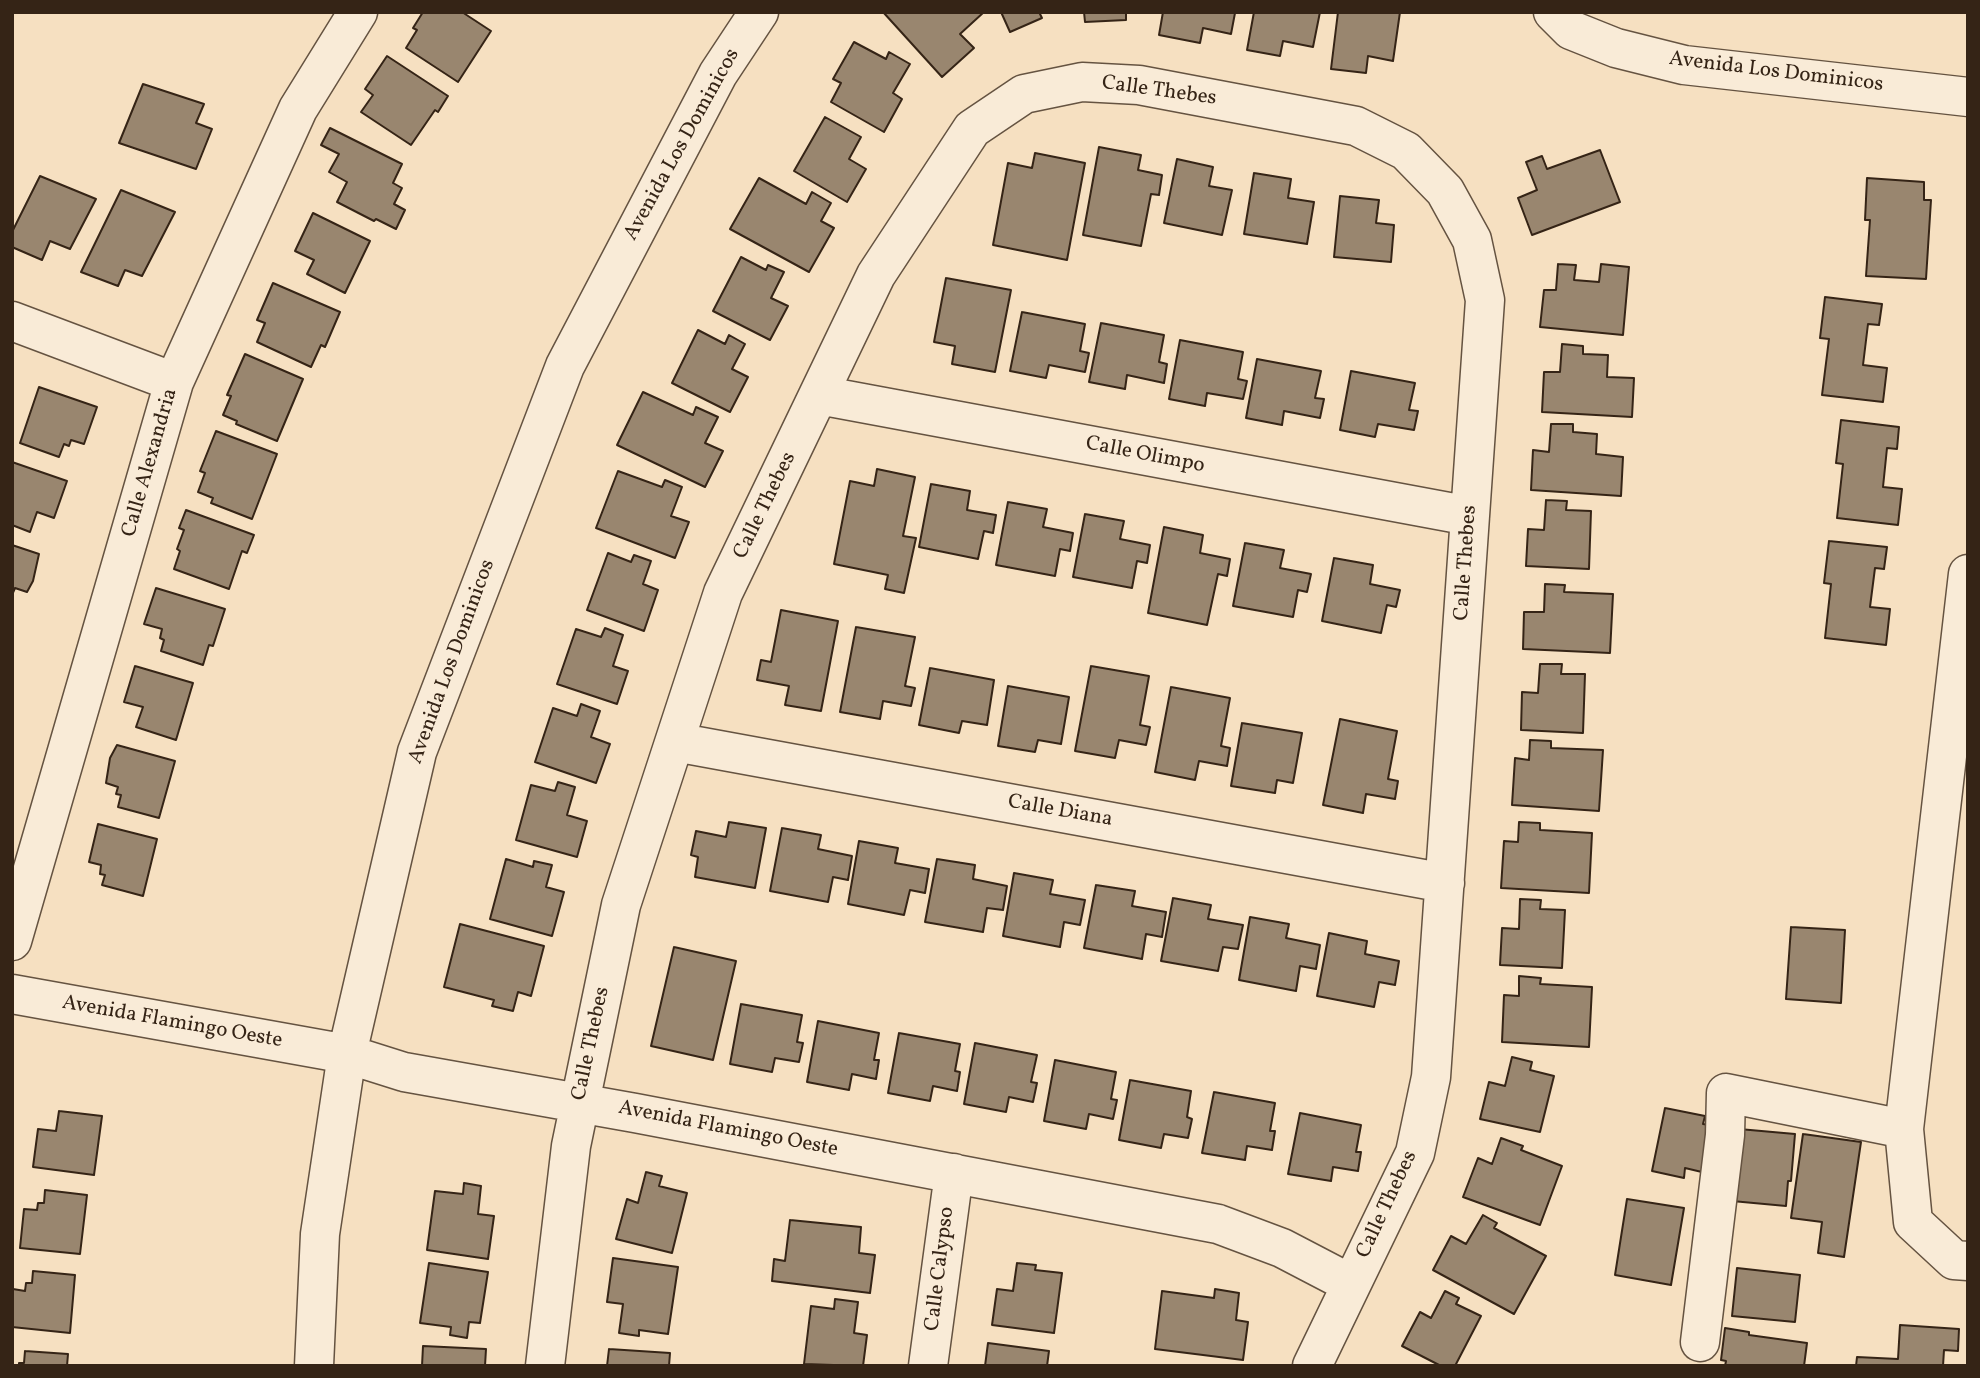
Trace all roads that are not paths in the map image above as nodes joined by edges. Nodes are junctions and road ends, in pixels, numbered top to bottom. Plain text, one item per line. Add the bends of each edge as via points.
1 (358, 12) edge
2 (759, 12) edge
3 (1553, 12) edge
4 (1968, 97) edge
5 (12, 321) edge
6 (174, 382) junction
7 (819, 395) junction
8 (1471, 516) junction
9 (1968, 574) edge
10 (1963, 658) edge
11 (675, 741) junction
12 (1445, 883) junction
13 (12, 941) edge
14 (12, 994) edge
15 (347, 1054) junction
16 (580, 1102) junction
17 (1904, 1129) junction
18 (954, 1173) junction
19 (1968, 1261) edge
20 (1351, 1284) junction
21 (1700, 1342) dead end
22 (314, 1366) edge
23 (545, 1366) edge
24 (928, 1366) edge
25 (1312, 1366) edge

1 - 6 street, Calle Alexandria via 298,109
2 - 15 street, Avenida Los Dominicos via 718,74 565,366 417,752
3 - 4 street, Avenida Los Dominicos via 1571,30 1616,48 1684,65
5 - 6 street
6 - 13 street, Calle Alexandria
7 - 8 street, Calle Olimpo
7 - 8 street, Calle Thebes via 876,275 972,129 1024,94 1082,82 1139,85 1356,126 1406,151 1446,191 1472,240 1485,300
7 - 11 street, Calle Thebes via 723,593
8 - 12 street, Calle Thebes
9 - 10 street
10 - 17 street
11 - 12 street, Calle Diana
11 - 16 street, Calle Thebes via 621,905
12 - 20 street, Calle Thebes via 1431,1077 1415,1153
14 - 15 street, Avenida Flamingo Oeste
15 - 16 street, Avenida Flamingo Oeste via 404,1072
15 - 22 street, Avenida Los Dominicos via 320,1234
16 - 18 street, Avenida Flamingo Oeste
16 - 23 street, Calle Thebes
17 - 19 street via 1913,1222 1954,1260
17 - 21 street via 1726,1093
18 - 20 street, Avenida Flamingo Oeste via 1218,1224 1282,1248
18 - 24 street, Calle Calypso
20 - 25 street, Calle Thebes

